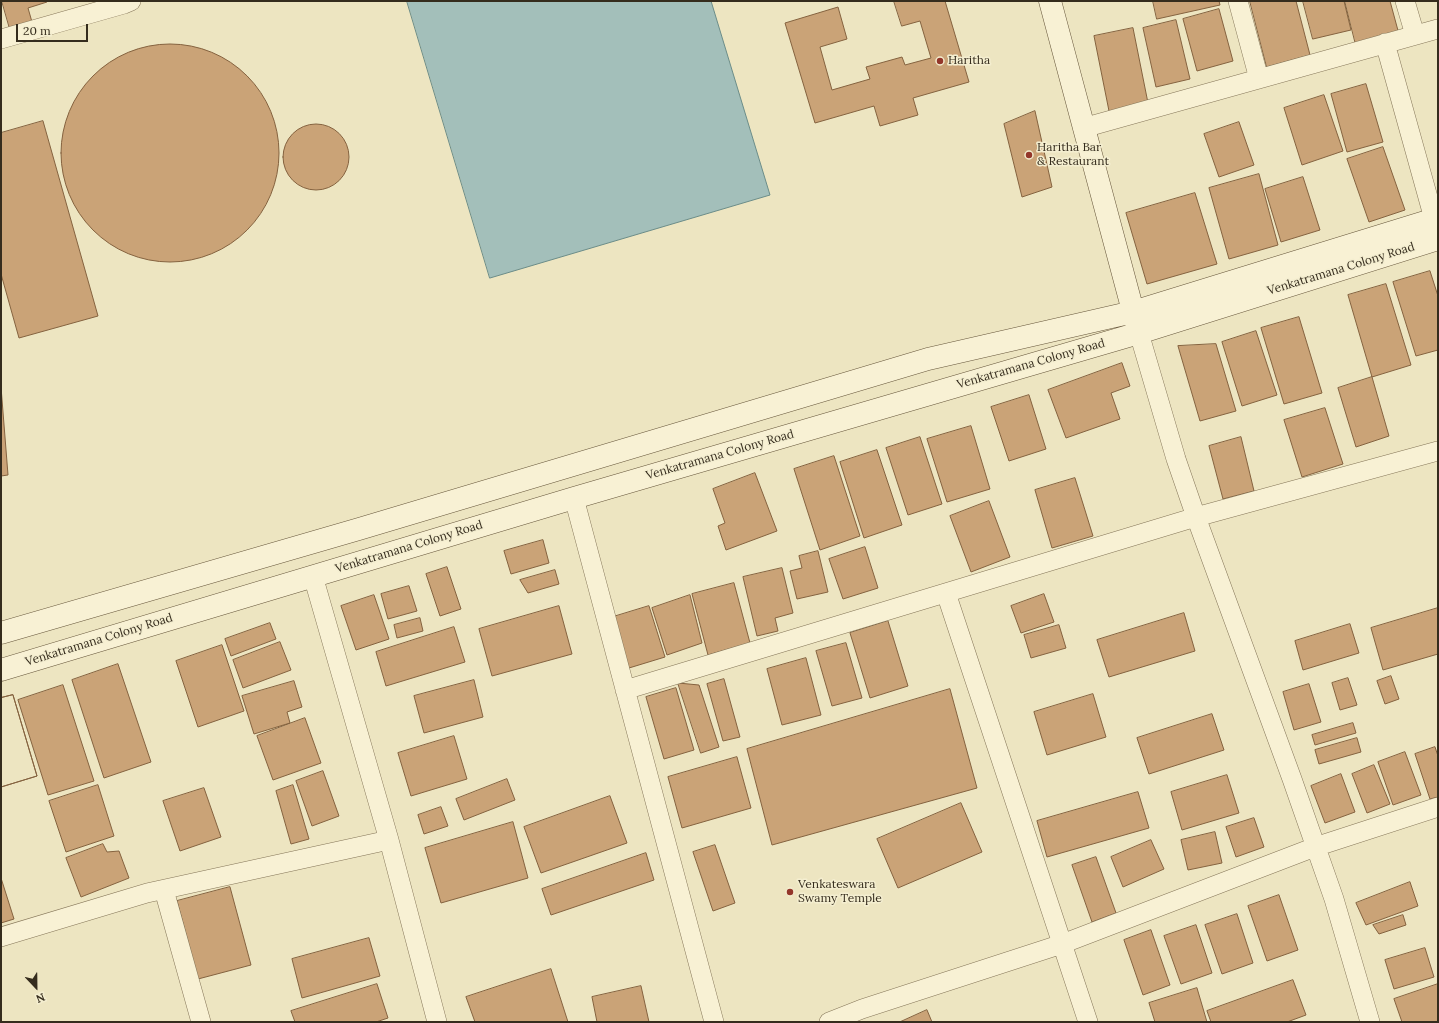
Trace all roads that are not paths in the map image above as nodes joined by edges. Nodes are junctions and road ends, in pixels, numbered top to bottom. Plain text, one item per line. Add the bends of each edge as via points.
1 (131, 1) edge
2 (1050, 1) edge
3 (1238, 1) edge
4 (1405, 1) edge
5 (1438, 29) edge
6 (1415, 35) junction
7 (1, 39) edge
8 (1385, 44) junction
9 (1259, 79) junction
10 (1083, 128) junction
11 (1437, 225) edge
12 (1133, 312) junction
13 (1139, 333) junction
14 (1438, 451) edge
15 (574, 498) junction
16 (1196, 517) junction
17 (313, 576) junction
18 (946, 592) junction
19 (1, 633) edge
20 (1, 670) edge
21 (625, 690) junction
22 (1438, 807) edge
23 (389, 840) junction
24 (1315, 847) junction
25 (164, 890) junction
26 (1, 937) edge
27 (1062, 944) junction
28 (866, 1016) edge
29 (201, 1022) edge
30 (437, 1022) edge
31 (714, 1022) edge
32 (828, 1022) edge
33 (1088, 1022) edge
34 (1370, 1022) edge

1 - 7 street
2 - 10 main road
3 - 9 street
4 - 6 street
5 - 6 street
6 - 8 street
8 - 9 street
8 - 11 street
9 - 10 street
10 - 12 main road
11 - 12 main road
11 - 13 main road, Venkatramana Colony Road
12 - 13 main road
12 - 19 main road via 928,359
13 - 15 main road, Venkatramana Colony Road
13 - 16 street
14 - 16 street
15 - 17 main road, Venkatramana Colony Road
15 - 21 street
16 - 18 street
16 - 24 street
17 - 20 main road, Venkatramana Colony Road
17 - 23 street
18 - 21 street
18 - 27 street
21 - 31 street
22 - 24 street
23 - 25 street
23 - 30 street
24 - 27 street
24 - 34 street via 1334,899
25 - 26 street
25 - 29 street
27 - 28 street
27 - 33 street
28 - 32 street

